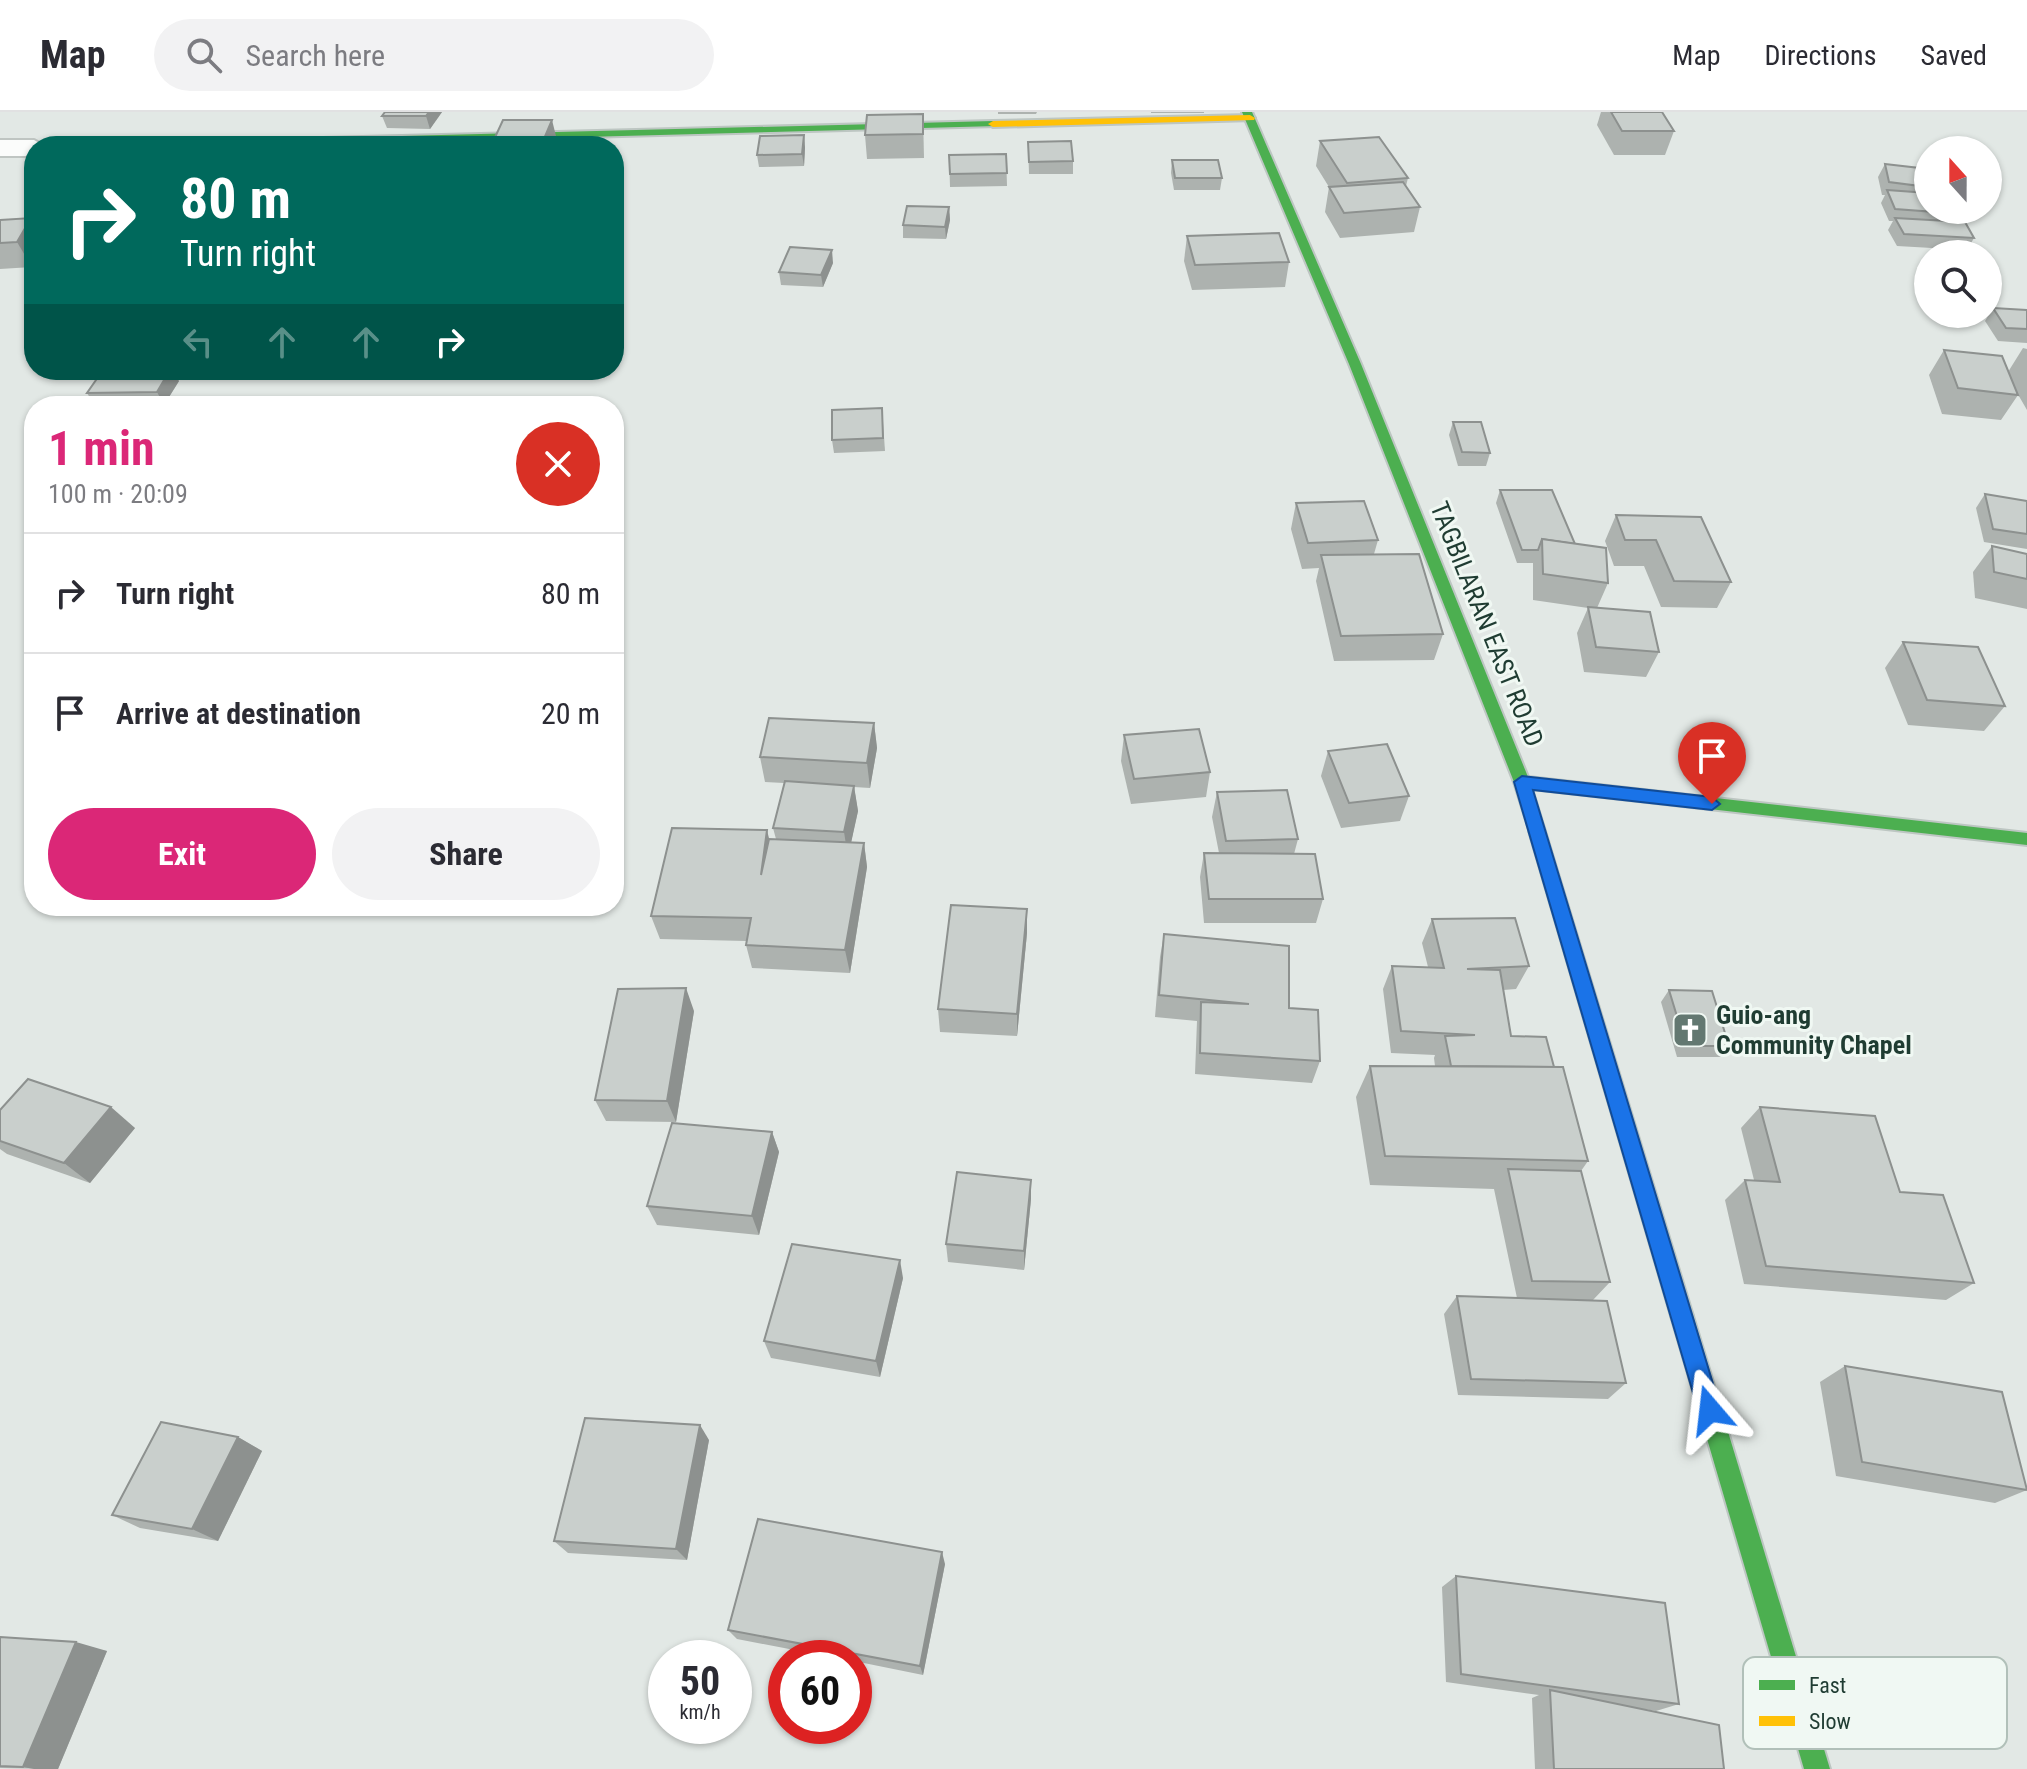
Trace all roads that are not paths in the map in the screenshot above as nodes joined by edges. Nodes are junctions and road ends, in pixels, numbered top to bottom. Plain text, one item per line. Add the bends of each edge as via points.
1 (1248, 115) edge
2 (489, 136) edge
3 (0, 148) edge
4 (24, 148) edge
5 (1522, 782) junction
6 (2027, 839) edge
7 (1784, 1657) edge
8 (1811, 1749) edge
9 (1817, 1769) edge

1 - 2 main road
1 - 5 main road, TAGBILARAN EAST ROAD via 1355,364
3 - 4 street
5 - 6 main road
5 - 7 main road, TAGBILARAN EAST ROAD
8 - 9 main road, TAGBILARAN EAST ROAD

